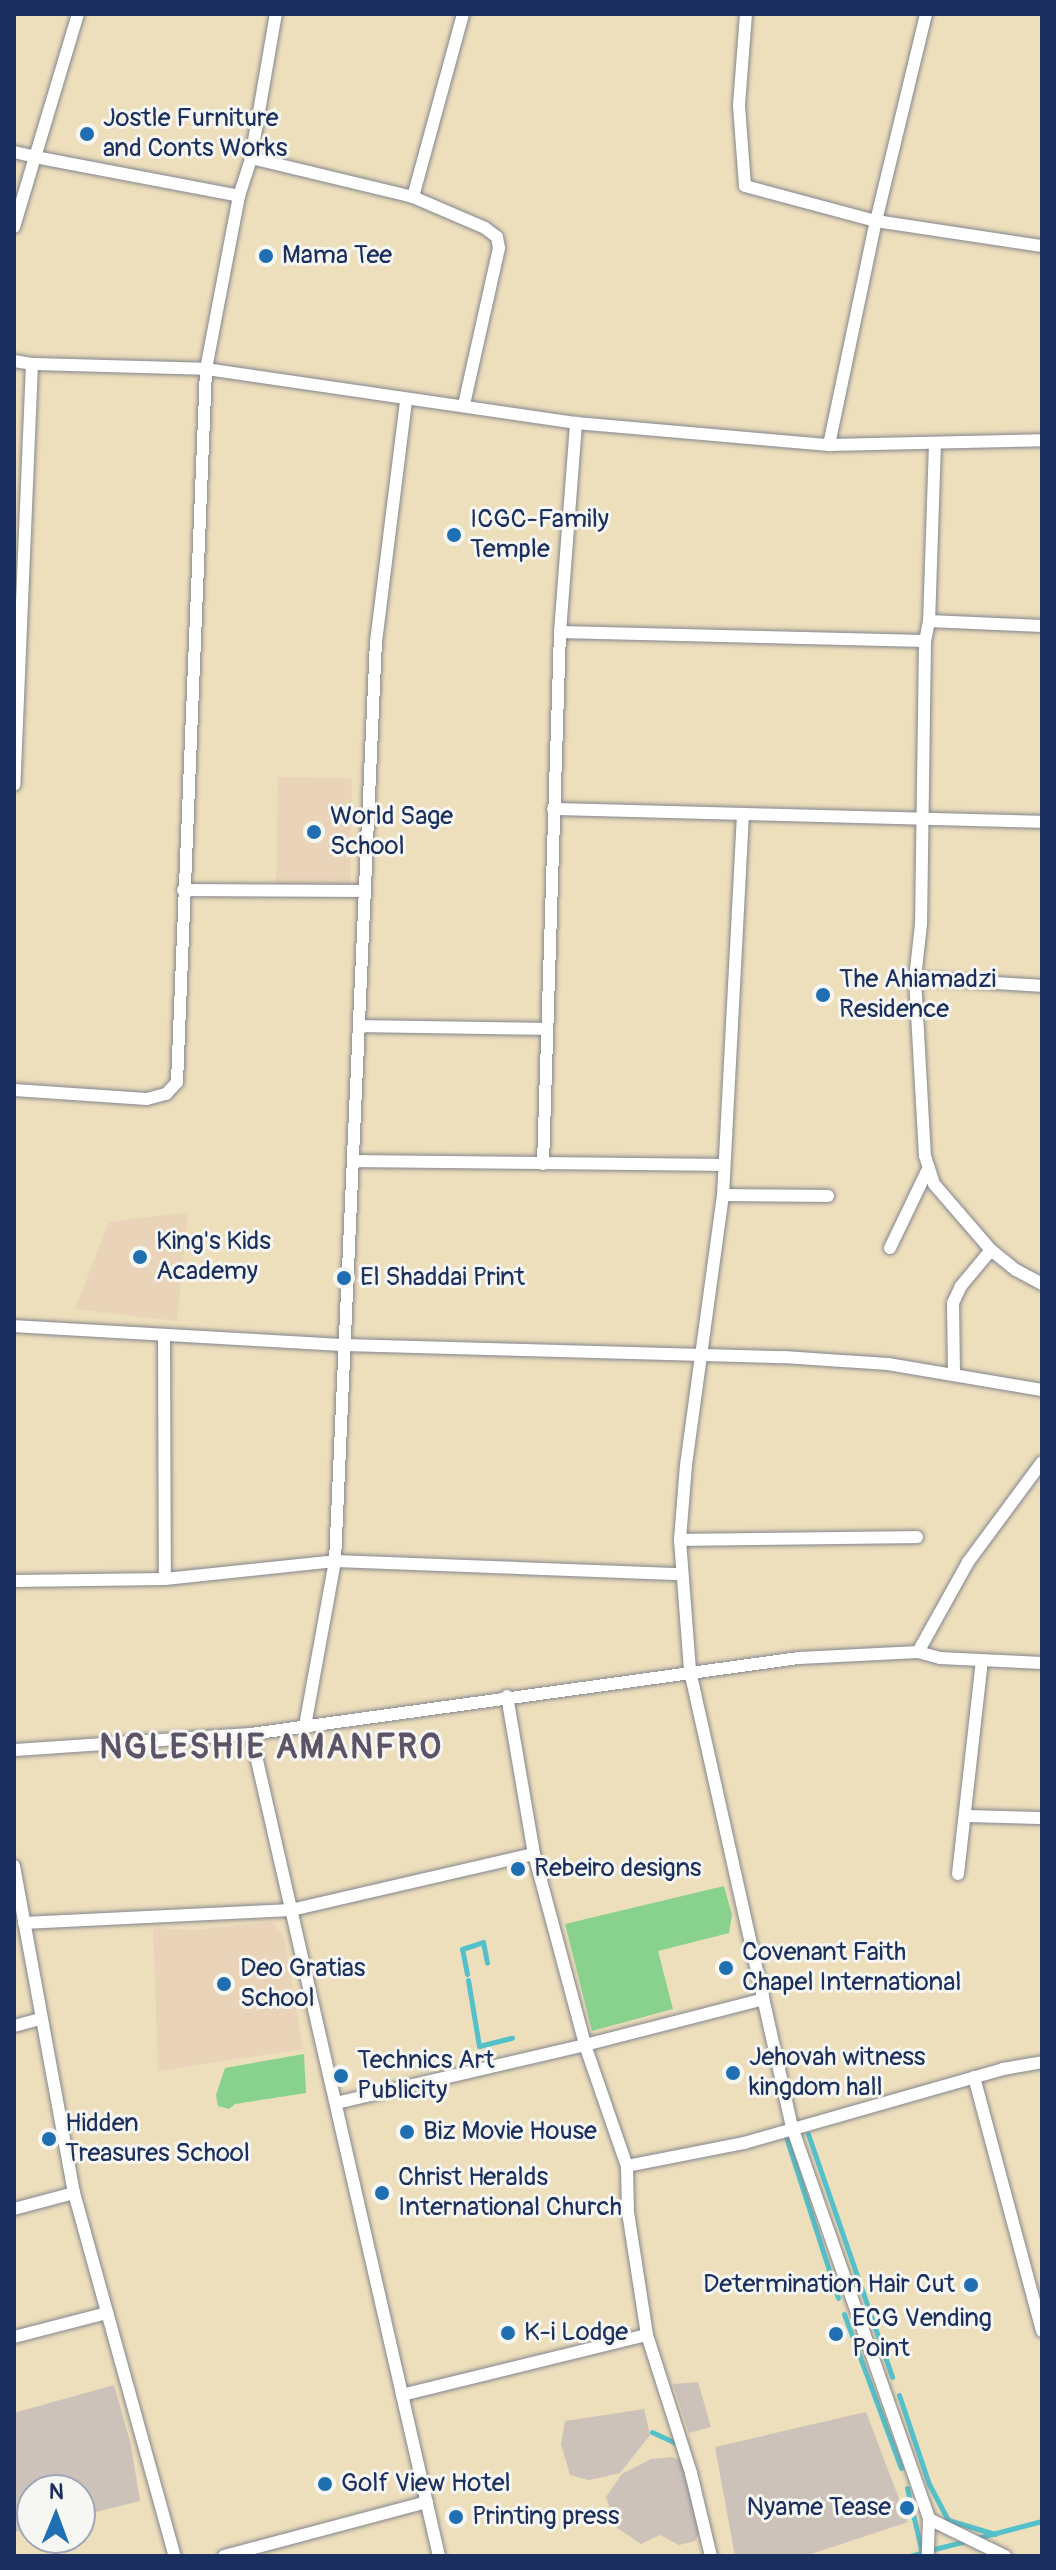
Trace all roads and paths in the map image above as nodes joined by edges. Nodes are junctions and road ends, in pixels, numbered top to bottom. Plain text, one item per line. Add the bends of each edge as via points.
1 (78, 14) edge
2 (276, 14) edge
3 (463, 14) edge
4 (746, 14) edge
5 (926, 14) edge
6 (14, 152) edge
7 (35, 157) junction
8 (251, 158) junction
9 (239, 196) junction
10 (413, 197) junction
11 (876, 221) junction
12 (14, 227) edge
13 (1042, 246) edge
14 (14, 361) edge
15 (32, 364) junction
16 (206, 369) junction
17 (406, 400) junction
18 (464, 405) junction
19 (576, 423) junction
20 (1042, 440) edge
21 (935, 443) junction
22 (829, 445) junction
23 (929, 621) junction
24 (1042, 626) edge
25 (560, 632) junction
26 (925, 641) junction
27 (14, 785) edge
28 (553, 809) junction
29 (743, 814) junction
30 (922, 819) junction
31 (1042, 822) edge
32 (183, 890) junction
33 (362, 891) junction
34 (915, 978) junction
35 (1042, 986) edge
36 (361, 1026) junction
37 (545, 1029) junction
38 (14, 1090) edge
39 (355, 1161) junction
40 (543, 1164) junction
41 (724, 1165) junction
42 (927, 1171) junction
43 (723, 1195) junction
44 (828, 1196) dead end
45 (890, 1248) dead end
46 (991, 1250) junction
47 (1042, 1284) edge
48 (14, 1326) edge
49 (164, 1336) junction
50 (344, 1345) junction
51 (703, 1354) junction
52 (954, 1373) junction
53 (1042, 1390) edge
54 (1042, 1462) edge
55 (917, 1537) dead end
56 (680, 1540) junction
57 (335, 1561) junction
58 (681, 1574) junction
59 (165, 1579) junction
60 (14, 1581) edge
61 (918, 1652) junction
62 (982, 1661) junction
63 (1042, 1663) edge
64 (690, 1671) junction
65 (507, 1696) junction
66 (305, 1726) junction
67 (251, 1734) junction
68 (14, 1750) edge
69 (965, 1816) junction
70 (1042, 1818) edge
71 (534, 1854) junction
72 (14, 1866) edge
73 (958, 1874) dead end
74 (16, 1896) edge
75 (291, 1910) junction
76 (24, 1923) junction
77 (763, 1996) junction
78 (40, 2019) junction
79 (14, 2026) edge
80 (585, 2045) junction
81 (1042, 2062) edge
82 (974, 2077) junction
83 (336, 2103) junction
84 (793, 2130) junction
85 (627, 2166) junction
86 (74, 2193) junction
87 (14, 2209) edge
88 (107, 2313) junction
89 (1042, 2331) edge
90 (647, 2335) junction
91 (14, 2337) edge
92 (402, 2395) junction
93 (427, 2502) junction
94 (929, 2519) junction
95 (175, 2556) edge
96 (224, 2556) edge
97 (439, 2556) edge
98 (711, 2556) edge
99 (928, 2556) edge
100 (1005, 2556) edge

1 - 7 street
2 - 8 street
3 - 10 street
4 - 11 street via 739,106 745,186
5 - 11 street
6 - 7 street
7 - 9 street
7 - 12 street
8 - 9 street
8 - 10 street
9 - 16 street
10 - 18 street via 497,237 499,248
11 - 13 street
11 - 22 street
14 - 15 street
15 - 16 street
15 - 27 street
16 - 17 street
16 - 32 street
17 - 18 street
17 - 33 street via 376,642
18 - 19 street
19 - 22 street
19 - 25 street
20 - 21 street
21 - 22 street
21 - 23 street
23 - 24 street
23 - 26 street
25 - 26 street
25 - 28 street
26 - 30 street
28 - 29 street
28 - 37 street
29 - 30 street
29 - 41 street
30 - 31 street
30 - 34 street
32 - 33 street
32 - 38 street via 177,1082 166,1094 147,1099
33 - 36 street
34 - 35 street
34 - 42 street
36 - 37 street
36 - 39 street
37 - 40 street
39 - 40 street
39 - 50 street
40 - 41 street
41 - 43 street
42 - 45 street
42 - 46 street
43 - 44 street
43 - 51 street
46 - 47 street
46 - 52 street via 953,1303
48 - 49 street
49 - 50 street
49 - 59 street
50 - 51 street
50 - 57 street
51 - 52 street
51 - 56 street
52 - 53 street
54 - 61 street via 968,1562
55 - 56 street
56 - 58 street
57 - 58 street
57 - 59 street
57 - 66 street
58 - 64 street
59 - 60 street
61 - 62 street
61 - 64 street
62 - 63 street
62 - 69 street
64 - 65 street
64 - 77 street
65 - 66 street
65 - 71 street
66 - 67 street
67 - 68 street
67 - 75 street
69 - 70 street
69 - 73 street
71 - 75 street
71 - 80 street
72 - 74 street
74 - 76 street
75 - 76 street
75 - 83 street
76 - 78 street
77 - 80 street
77 - 84 street
78 - 79 street
78 - 86 street
80 - 83 street
80 - 85 street
81 - 82 street
82 - 84 street
82 - 89 street
83 - 92 street
84 - 85 street
84 - 94 street
85 - 90 street via 628,2212
86 - 87 street
86 - 88 street
88 - 91 street
88 - 95 street
90 - 92 street
90 - 98 street
92 - 93 street
93 - 96 street
93 - 97 street
94 - 99 street
94 - 100 street

